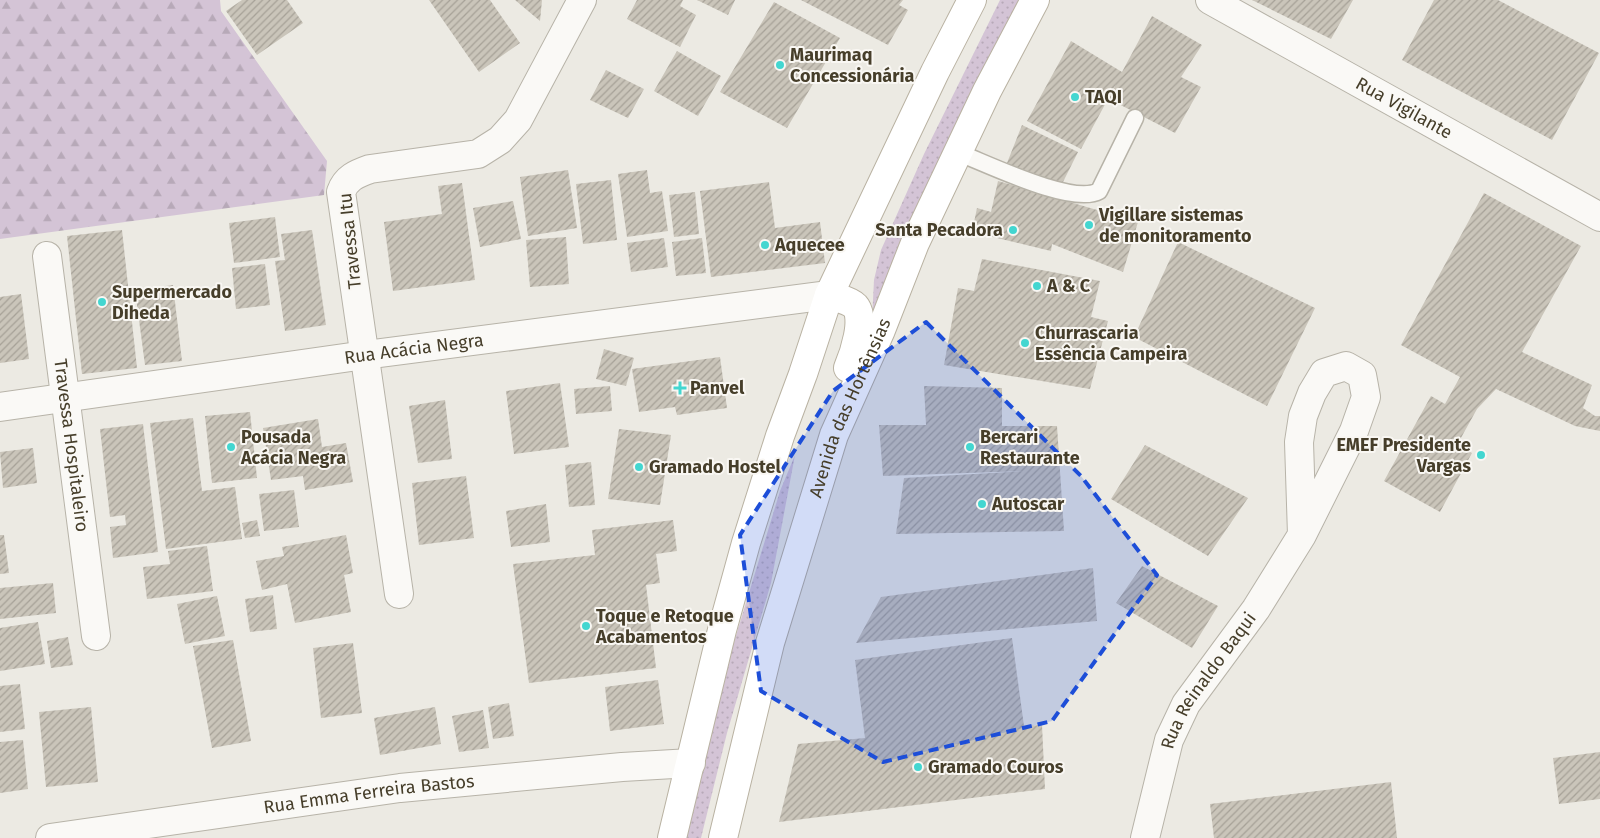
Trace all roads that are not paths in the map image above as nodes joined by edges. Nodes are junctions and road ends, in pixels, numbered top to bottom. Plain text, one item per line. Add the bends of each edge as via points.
1 (582, 0) edge
2 (972, 0) edge
3 (1035, 0) edge
4 (1210, 0) edge
5 (1136, 118) dead end
6 (959, 153) junction
7 (1600, 216) edge
8 (47, 256) dead end
9 (828, 295) junction
10 (365, 355) junction
11 (66, 398) junction
12 (0, 407) edge
13 (1302, 535) junction
14 (794, 566) junction
15 (399, 594) dead end
16 (96, 636) dead end
17 (691, 763) junction
18 (50, 838) edge
19 (672, 838) edge
20 (723, 838) edge
21 (1145, 838) edge

1 - 10 street, Travessa Itu via 518,120 500,140 478,154 370,169 345,182 341,192
2 - 9 main road
3 - 6 main road, Avenida das Hortênsias via 987,91
4 - 7 street, Rua Vigilante
5 - 6 lane via 1099,191 1092,195 1067,194
6 - 14 main road, Avenida das Hortênsias via 915,243 834,435
8 - 11 street, Travessa Hospitaleiro
9 - 10 street, Rua Acácia Negra
9 - 14 main road via 854,305 860,327 850,363 826,420 807,485
9 - 17 main road via 746,544
10 - 11 street, Rua Acácia Negra
10 - 15 street, Travessa Itu
11 - 12 street, Rua Acácia Negra
11 - 16 street, Travessa Hospitaleiro
13 - 13 street, Rua Reinaldo Baqui via 1299,442 1303,416 1324,373 1346,366 1362,375 1366,397 1354,431
13 - 21 street, Rua Reinaldo Baqui via 1256,609 1186,704 1169,740
14 - 20 main road, Avenida das Hortênsias via 770,643
17 - 18 street, Rua Emma Ferreira Bastos via 400,788
17 - 19 main road

